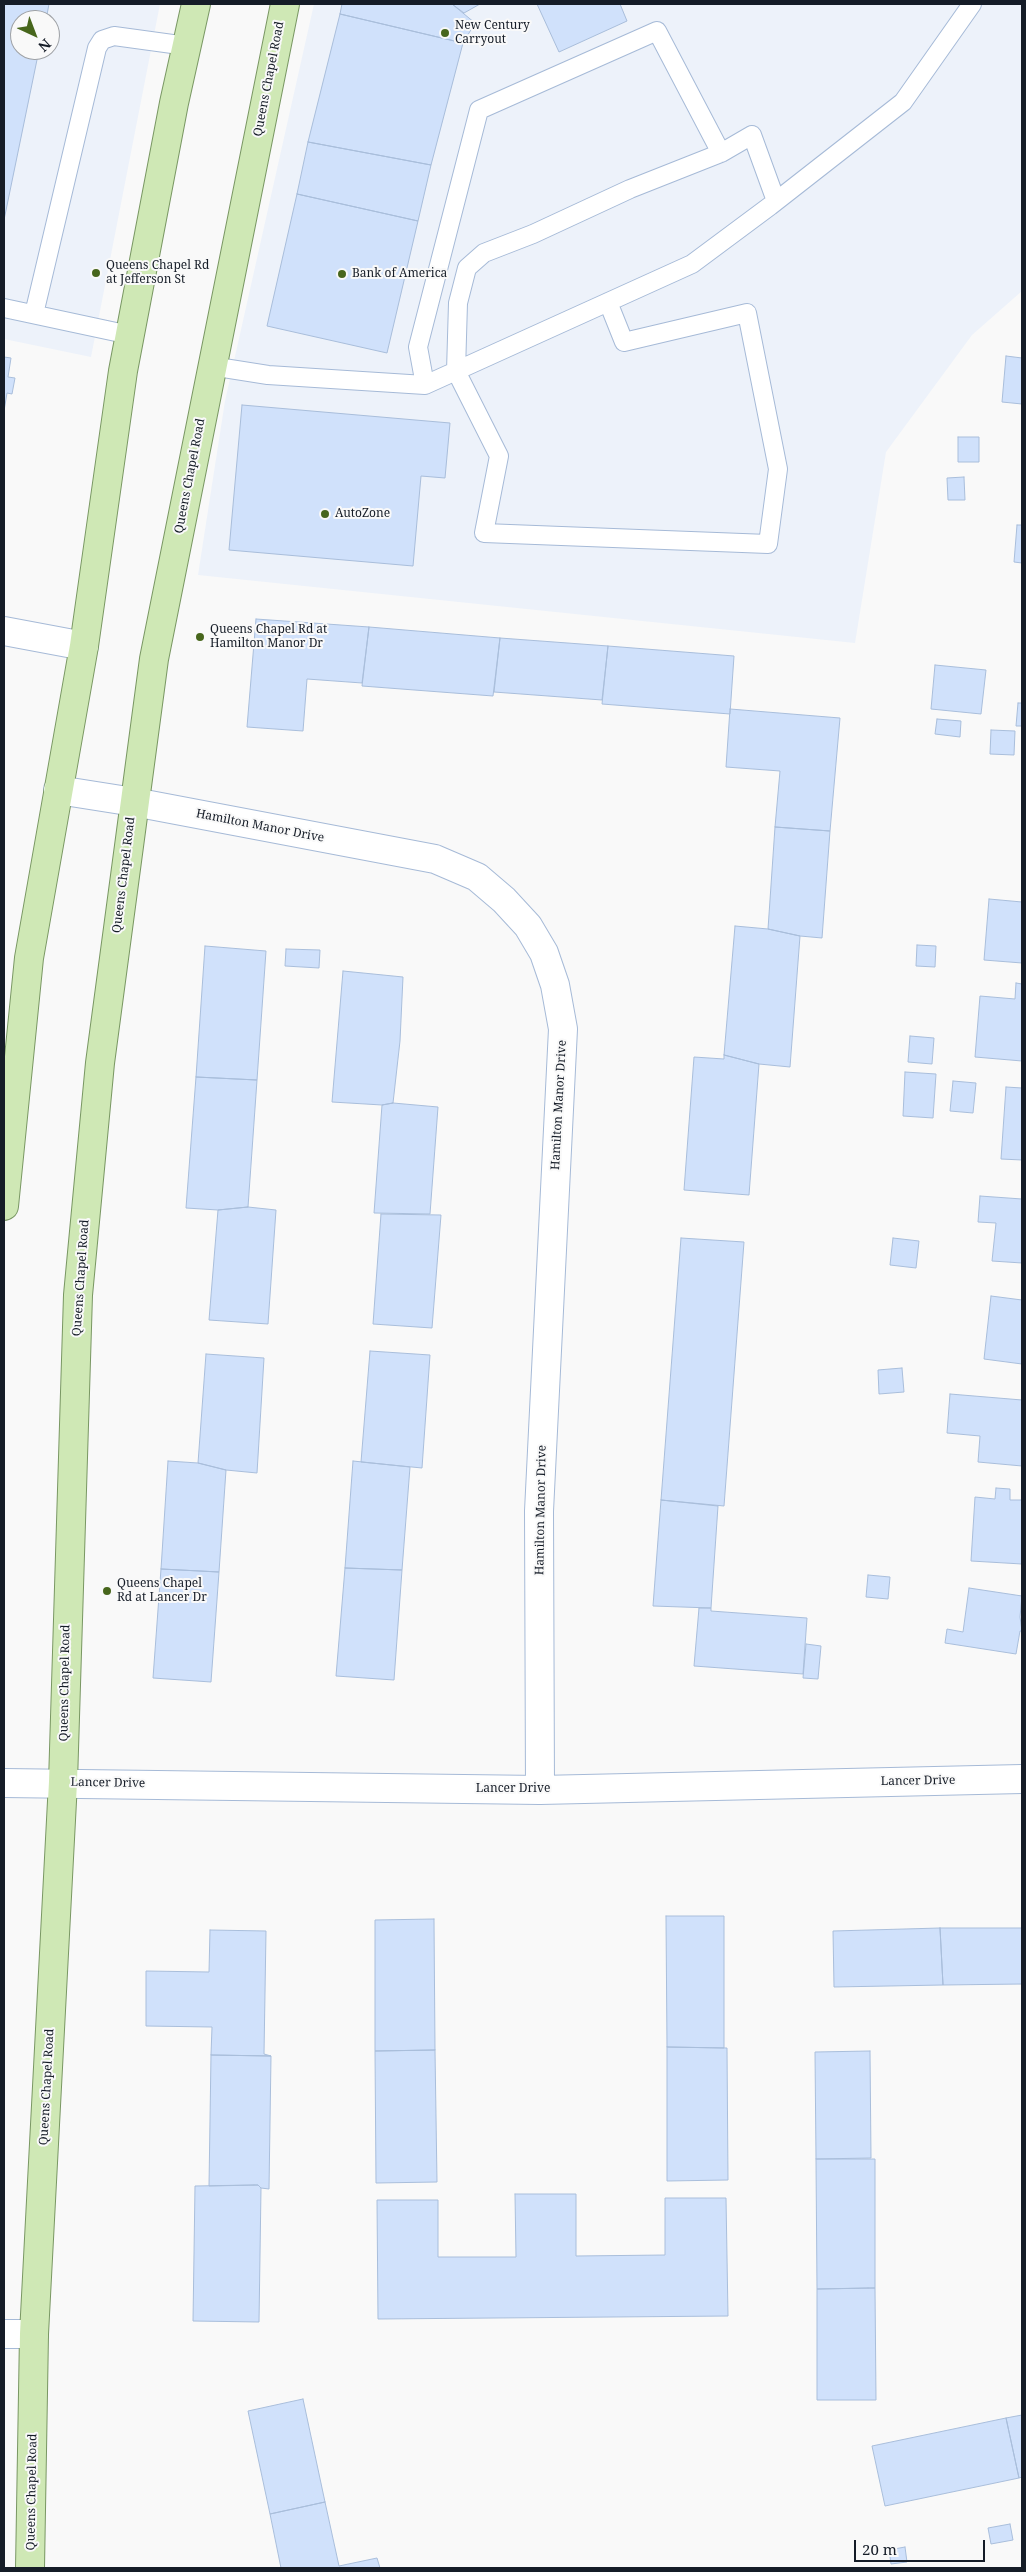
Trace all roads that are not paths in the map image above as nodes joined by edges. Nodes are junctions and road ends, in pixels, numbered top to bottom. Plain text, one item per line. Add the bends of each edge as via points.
1 (196, 4) edge
2 (285, 4) edge
3 (972, 4) edge
4 (188, 46) junction
5 (721, 153) junction
6 (776, 201) junction
7 (608, 302) junction
8 (4, 308) edge
9 (34, 314) junction
10 (130, 335) junction
11 (212, 366) junction
12 (456, 371) junction
13 (425, 385) junction
14 (4, 631) edge
15 (84, 646) junction
16 (58, 790) junction
17 (134, 802) junction
18 (4, 1206) edge
19 (1022, 1779) edge
20 (63, 1782) junction
21 (4, 1783) edge
22 (540, 1790) junction
23 (4, 2334) edge
24 (34, 2334) junction
25 (30, 2568) edge

1 - 4 main road
2 - 11 main road, Queens Chapel Road
3 - 6 lane via 903,102
4 - 9 lane via 114,36 102,40 97,48
4 - 10 main road via 174,103
5 - 6 lane via 752,135
5 - 12 lane via 484,253 467,268 458,303
5 - 13 lane via 657,31 479,110 418,347
6 - 7 lane via 692,264
7 - 12 lane
7 - 12 lane via 624,342 746,313 778,469 768,544 484,533 499,456
8 - 9 lane
9 - 10 lane
10 - 15 main road
11 - 13 lane via 268,375
11 - 17 main road, Queens Chapel Road via 154,659
12 - 13 lane
14 - 15 street
15 - 16 main road
16 - 17 street, Hamilton Manor Drive
16 - 18 main road via 29,958
17 - 20 main road, Queens Chapel Road via 100,1063 78,1295
17 - 22 street, Hamilton Manor Drive via 435,859 476,878 504,900 528,926 544,953 555,985 563,1029 539,1511
19 - 22 street, Lancer Drive
20 - 21 street, Lancer Drive
20 - 22 street, Lancer Drive
20 - 24 main road, Queens Chapel Road
23 - 24 street
24 - 25 main road, Queens Chapel Road

